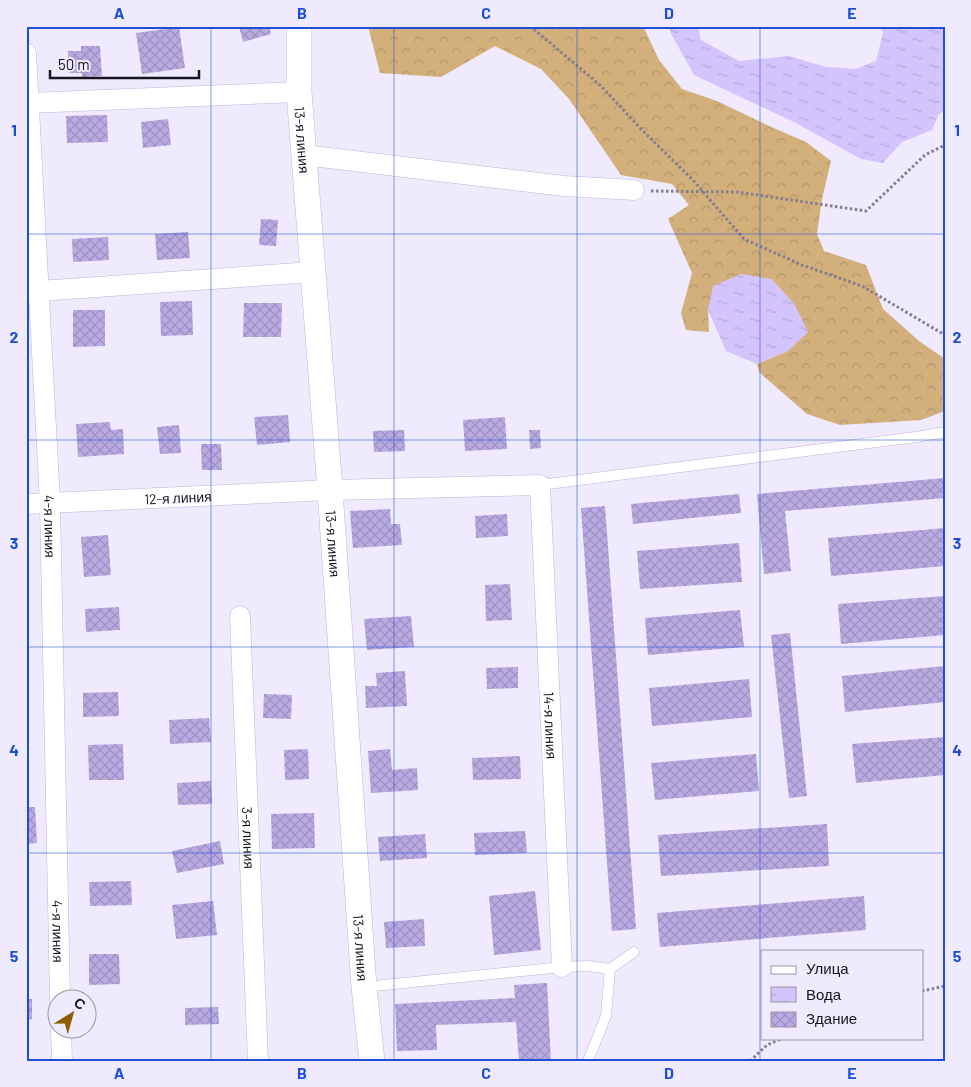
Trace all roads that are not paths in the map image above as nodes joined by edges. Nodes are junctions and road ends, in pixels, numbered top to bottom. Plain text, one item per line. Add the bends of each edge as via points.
1 (299, 26) edge
2 (26, 52) edge
3 (299, 92) junction
4 (29, 103) junction
5 (304, 155) junction
6 (634, 190) road end
7 (314, 272) junction
8 (39, 291) junction
9 (945, 432) edge
10 (540, 485) junction
11 (330, 490) junction
12 (50, 503) junction
13 (26, 504) edge
14 (240, 616) dead end
15 (634, 952) dead end
16 (562, 966) junction
17 (610, 969) junction
18 (364, 987) junction
19 (60, 990) edge
20 (61, 1040) edge
21 (62, 1061) edge
22 (258, 1061) edge
23 (372, 1061) edge
24 (588, 1061) edge

1 - 3 street, 13-я линия
2 - 4 street, 4-я линия
3 - 4 street
3 - 5 street, 13-я линия
4 - 8 street, 4-я линия
5 - 6 street via 564,186
5 - 7 street, 13-я линия
7 - 8 street
7 - 11 street, 13-я линия
8 - 12 street, 4-я линия
9 - 10 lane
10 - 11 street, 12-я линия
10 - 16 street, 14-я линия
11 - 12 street, 12-я линия
11 - 18 street, 13-я линия
12 - 13 street, 12-я линия
12 - 19 street, 4-я линия
14 - 22 street, 3-я линия
15 - 17 lane
16 - 17 lane
16 - 18 lane
17 - 24 lane via 606,1016
18 - 23 street, 13-я линия
20 - 21 street

